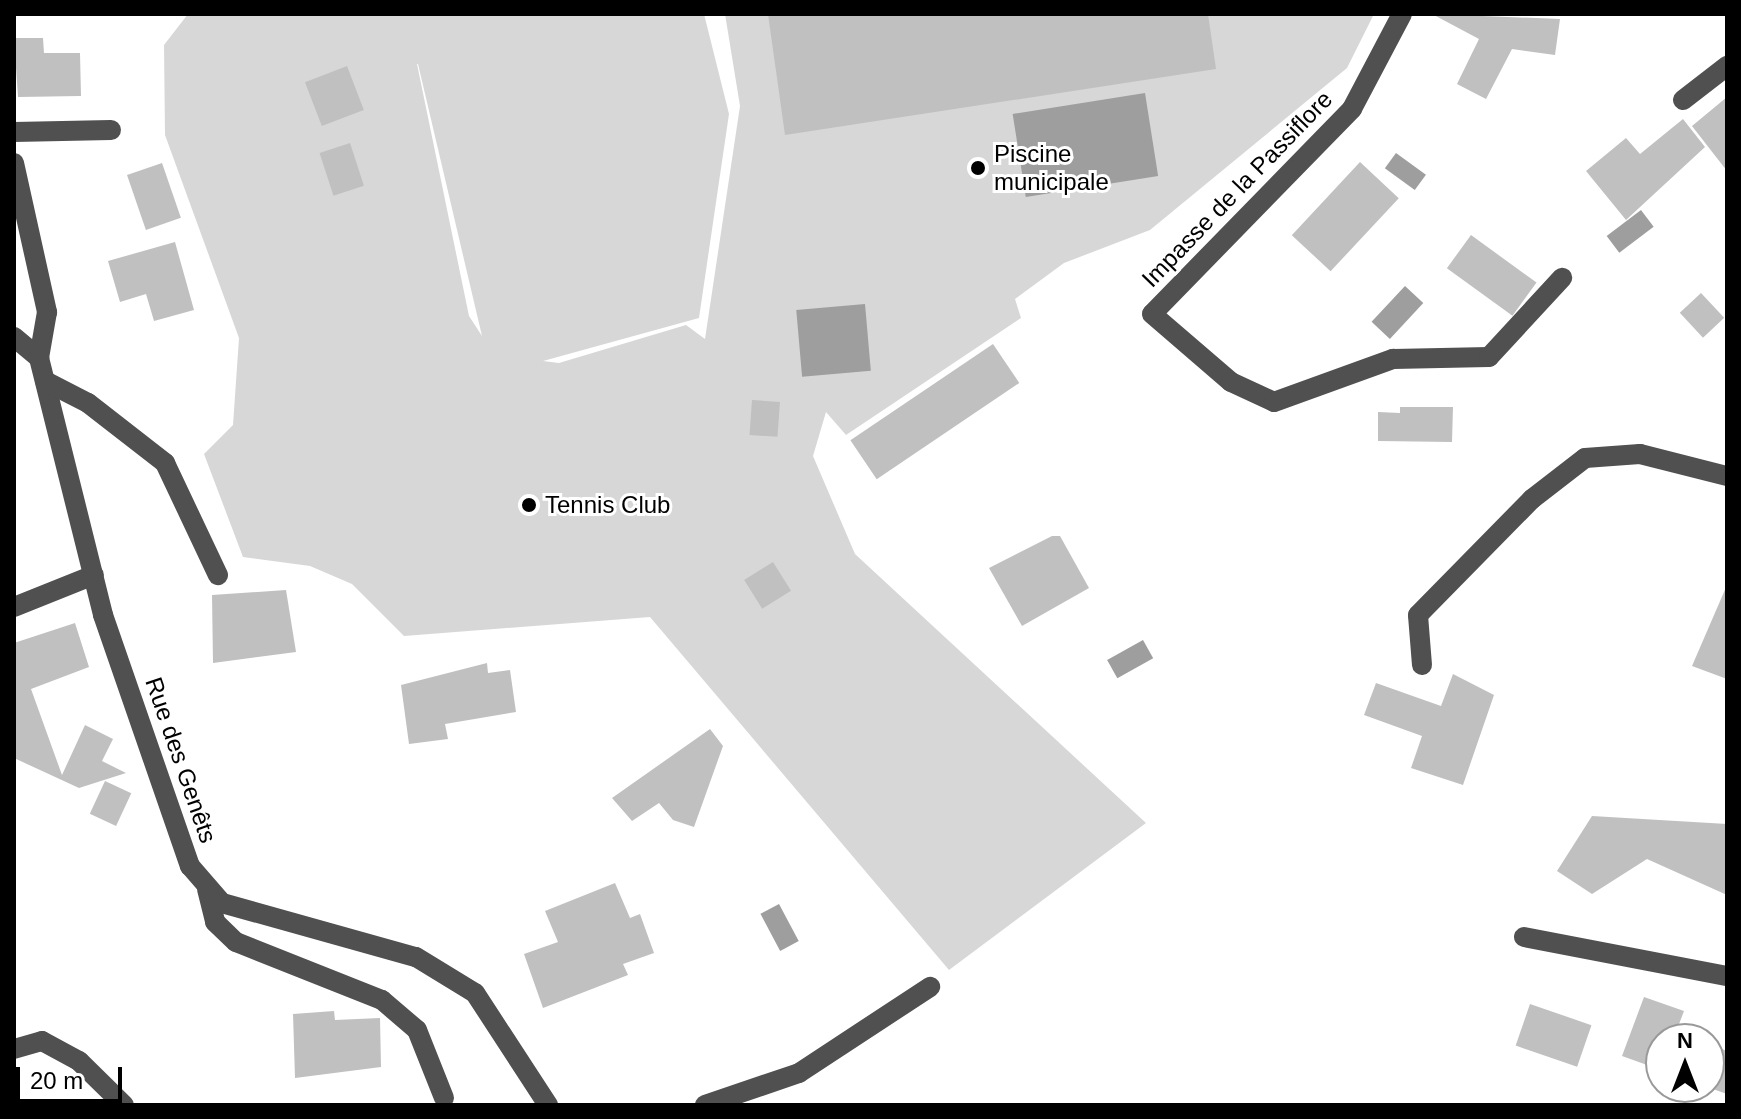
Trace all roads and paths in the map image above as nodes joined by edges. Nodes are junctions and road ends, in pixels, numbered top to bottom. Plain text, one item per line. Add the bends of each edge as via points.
1 (1402, 14) edge
2 (1727, 66) edge
3 (1683, 100) dead end
4 (111, 130) dead end
5 (14, 132) edge
6 (14, 163) edge
7 (1562, 278) dead end
8 (14, 337) edge
9 (39, 358) junction
10 (45, 381) junction
11 (1727, 476) edge
12 (94, 575) junction
13 (218, 575) dead end
14 (14, 607) edge
15 (1422, 665) dead end
16 (207, 885) junction
17 (1524, 937) dead end
18 (1727, 976) edge
19 (930, 987) dead end
20 (14, 1049) edge
21 (444, 1098) dead end
22 (124, 1105) edge
23 (548, 1105) edge
24 (705, 1105) edge

1 - 7 street, Impasse de la Passiflore via 1352,109 1152,314 1231,382 1274,402 1393,359 1489,357
2 - 3 street
4 - 5 street
6 - 9 street via 47,312
8 - 9 street
9 - 10 street, Rue des Genêts
10 - 12 street, Rue des Genêts
10 - 13 street via 88,403 165,463
11 - 15 street via 1640,454 1585,458 1532,499 1418,615
12 - 14 street
12 - 16 street, Rue des Genêts via 190,866
16 - 21 street via 215,922 236,942 382,1000 417,1030
16 - 23 street, Rue des Genêts via 222,903 416,957 475,993
17 - 18 street
19 - 24 street via 799,1073
20 - 22 street via 42,1041 79,1061

